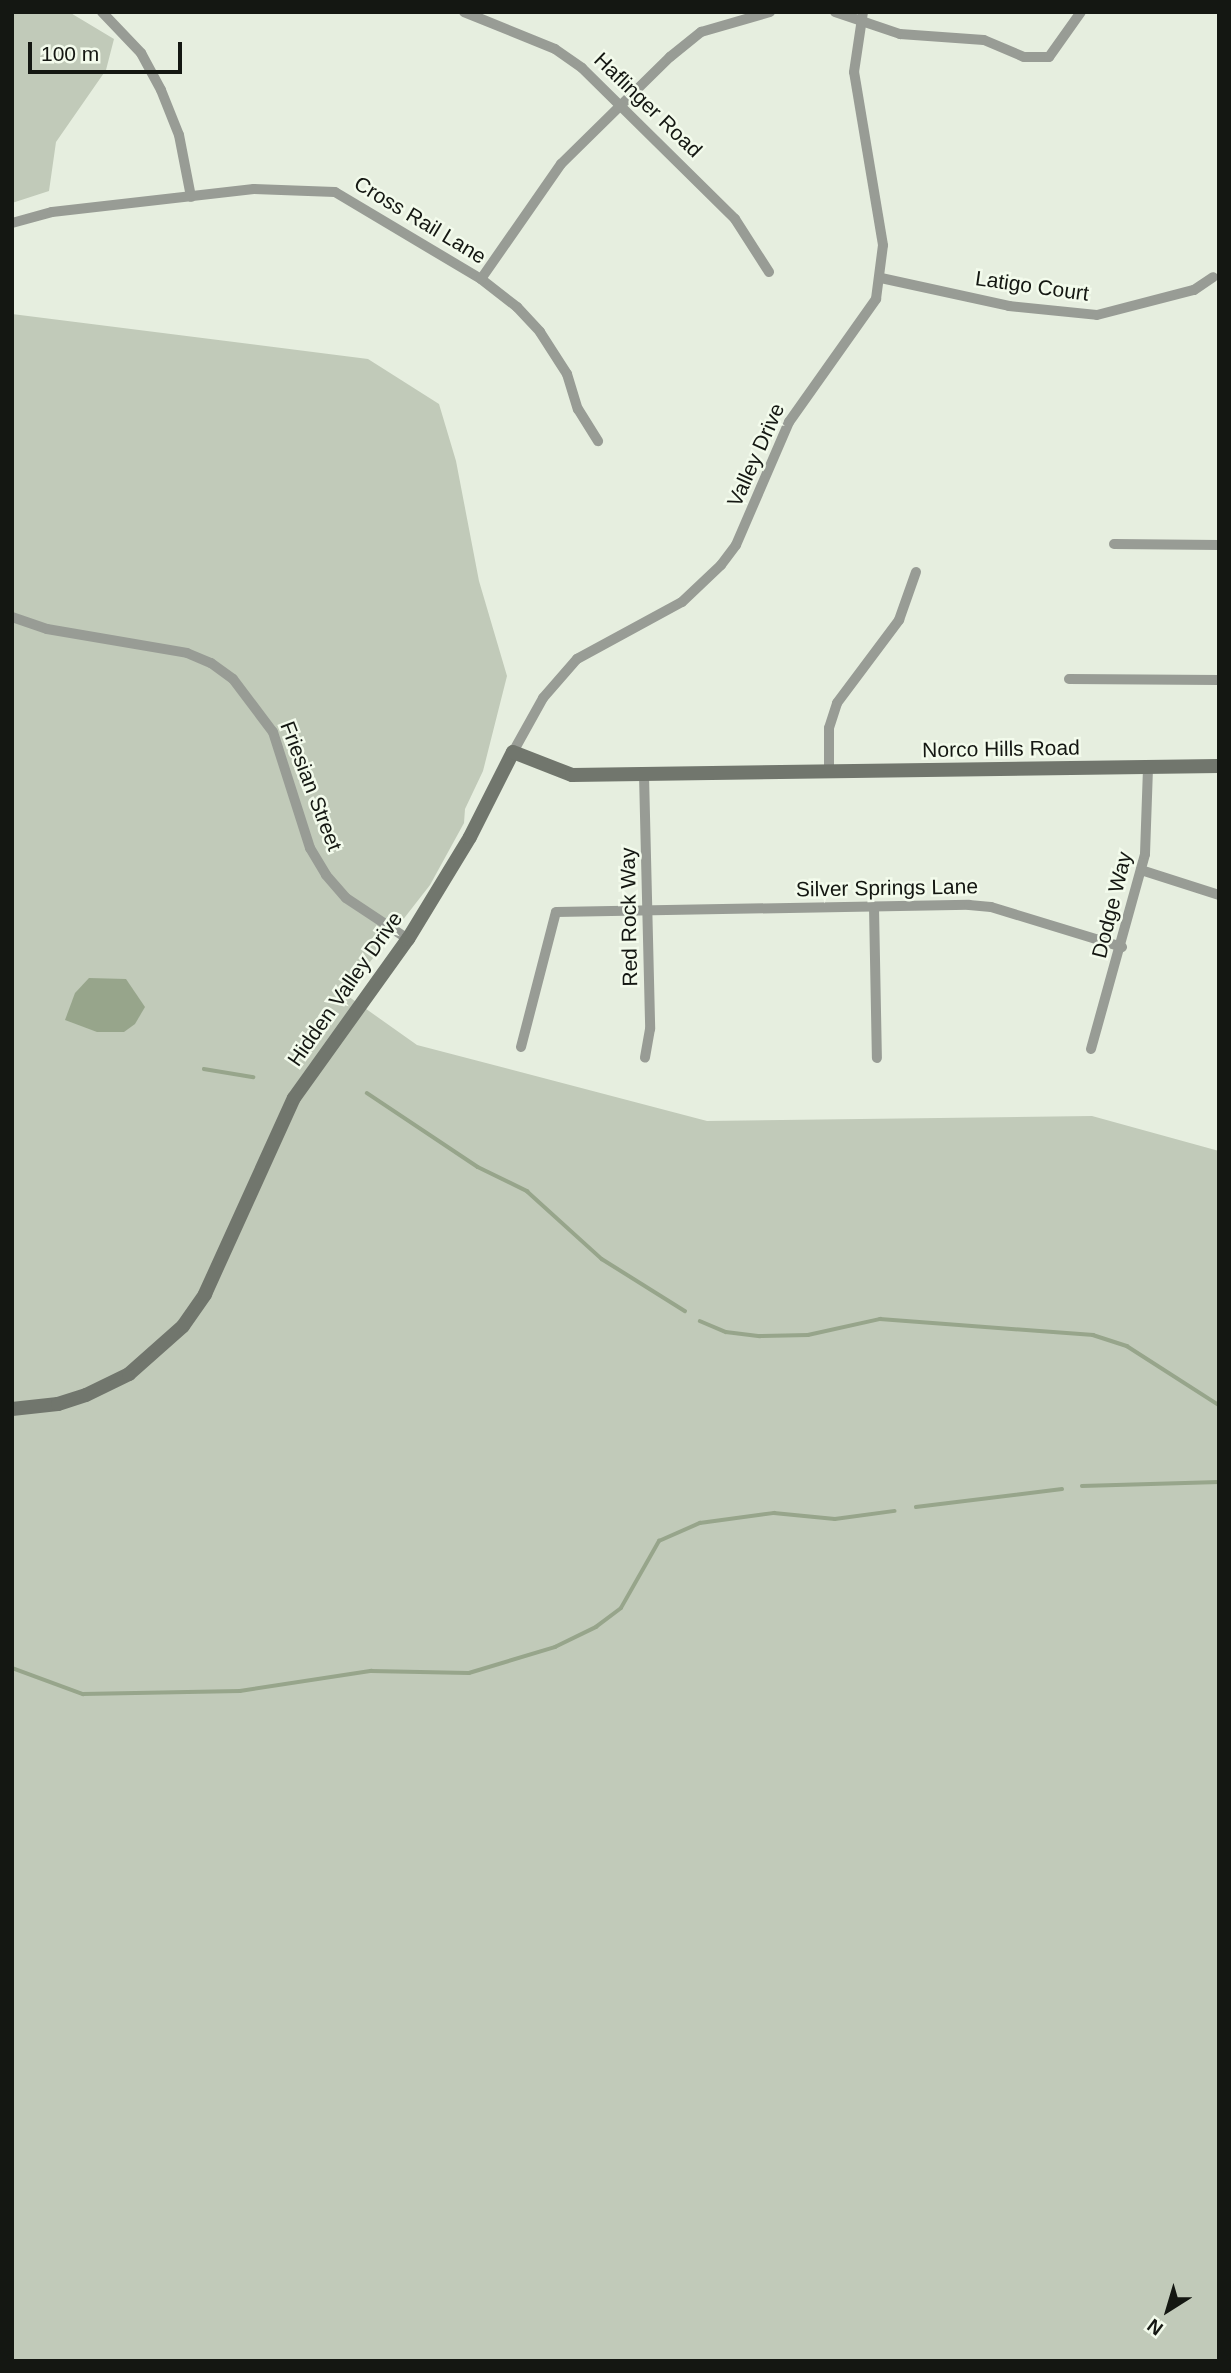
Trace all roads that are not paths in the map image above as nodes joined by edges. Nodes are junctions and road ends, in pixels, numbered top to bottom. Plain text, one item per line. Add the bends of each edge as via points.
1 (102, 12) edge
2 (464, 12) edge
3 (770, 12) edge
4 (835, 12) edge
5 (1081, 12) edge
6 (862, 15) edge
7 (621, 104) junction
8 (191, 197) junction
9 (12, 223) edge
10 (769, 272) dead end
11 (1213, 277) dead end
12 (881, 278) junction
13 (481, 279) junction
14 (598, 442) dead end
15 (1114, 544) dead end
16 (1219, 545) edge
17 (916, 572) dead end
18 (12, 617) edge
19 (1069, 679) dead end
20 (1219, 680) edge
21 (513, 752) junction
22 (1219, 766) edge
23 (1148, 767) junction
24 (829, 773) junction
25 (644, 775) junction
26 (1141, 870) junction
27 (1219, 895) edge
28 (874, 907) junction
29 (647, 911) junction
30 (408, 939) junction
31 (1122, 947) junction
32 (520, 1047) dead end
33 (1091, 1049) dead end
34 (645, 1058) dead end
35 (877, 1058) dead end
36 (12, 1409) edge

1 - 8 street via 141,53 161,90 179,135
2 - 7 street, Haflinger Road via 555,49
3 - 7 street via 701,32
4 - 6 street
5 - 6 street via 1049,57 1024,57 984,40 900,34
6 - 12 street, Valley Drive via 854,72 883,245
7 - 10 street, Haflinger Road via 735,219
7 - 13 street via 539,192
8 - 9 street, Cross Rail Lane via 52,212
8 - 13 street, Cross Rail Lane via 300,187 335,192
11 - 12 street, Latigo Court via 1194,290 1097,315 1009,306
12 - 21 street, Valley Drive via 862,323 789,422 736,545 721,565 682,602 577,659 543,698
13 - 14 street, Cross Rail Lane via 540,332
15 - 16 street
17 - 24 street via 899,620 836,703 829,728
18 - 30 street, Friesian Street via 47,629 187,653 233,679 273,732 310,848 326,875 346,898
19 - 20 street
21 - 25 street via 572,775
21 - 30 street, Hidden Valley Drive via 470,837
22 - 23 street, Norco Hills Road
23 - 24 street, Norco Hills Road
23 - 26 street, Dodge Way via 1149,819
24 - 25 street, Norco Hills Road
25 - 29 street, Red Rock Way
26 - 27 street
26 - 31 street, Dodge Way
28 - 29 street, Silver Springs Lane
28 - 31 street, Silver Springs Lane via 991,907
28 - 35 street
29 - 32 street, Silver Springs Lane via 556,912
29 - 34 street, Red Rock Way via 650,1029
30 - 36 street, Hidden Valley Drive via 295,1098 205,1294 183,1326 129,1374 86,1395 58,1404
31 - 33 street, Dodge Way

